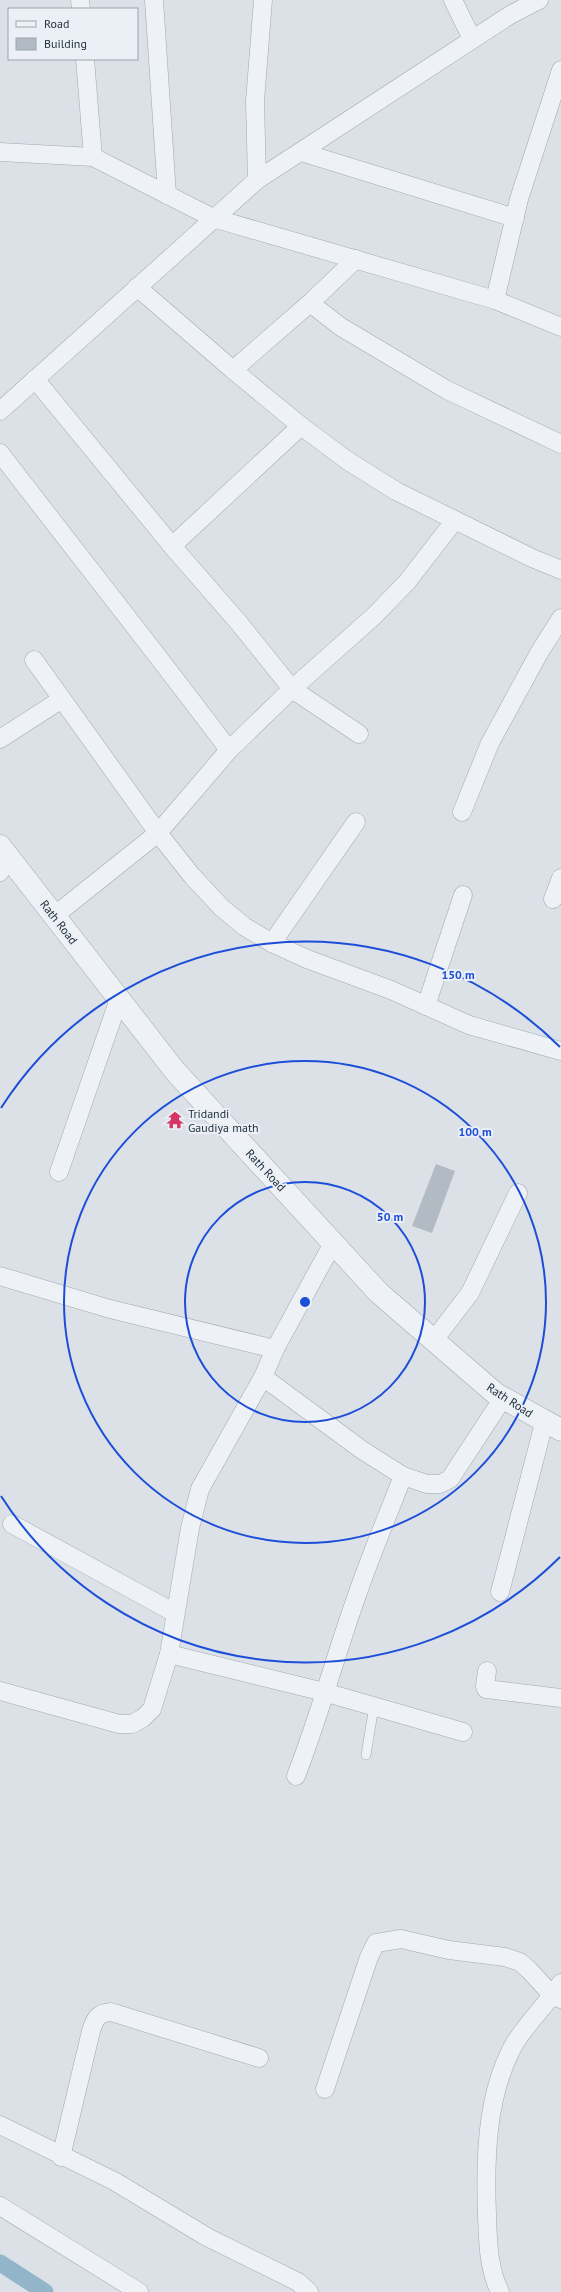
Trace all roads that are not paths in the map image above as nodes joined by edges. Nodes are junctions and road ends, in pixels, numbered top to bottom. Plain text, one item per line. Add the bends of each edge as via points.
1 (154, 0) edge
2 (263, 0) edge
3 (453, 0) edge
4 (539, 0) edge
5 (508, 7) edge
6 (472, 39) junction
7 (85, 60) edge
8 (561, 70) edge
9 (0, 152) edge
10 (301, 152) junction
11 (93, 158) junction
12 (257, 180) junction
13 (167, 195) junction
14 (214, 218) junction
15 (515, 218) junction
16 (356, 259) junction
17 (136, 287) junction
18 (495, 300) junction
19 (310, 303) junction
20 (561, 327) edge
21 (233, 370) junction
22 (35, 379) junction
23 (0, 411) edge
24 (301, 426) junction
25 (561, 444) edge
26 (0, 453) edge
27 (455, 520) junction
28 (172, 546) junction
29 (561, 570) edge
30 (561, 618) edge
31 (34, 660) dead end
32 (292, 689) junction
33 (62, 699) junction
34 (359, 734) dead end
35 (0, 739) edge
36 (229, 750) junction
37 (462, 812) dead end
38 (356, 822) dead end
39 (158, 833) junction
40 (3, 858) edge
41 (561, 878) edge
42 (463, 895) dead end
43 (554, 899) dead end
44 (54, 916) junction
45 (272, 943) junction
46 (119, 999) junction
47 (426, 1006) junction
48 (561, 1051) edge
49 (59, 1172) dead end
50 (518, 1194) dead end
51 (333, 1243) junction
52 (0, 1276) edge
53 (434, 1340) junction
54 (275, 1349) junction
55 (264, 1377) junction
56 (504, 1398) junction
57 (553, 1427) edge
58 (403, 1476) junction
59 (12, 1524) dead end
60 (500, 1592) dead end
61 (176, 1613) junction
62 (169, 1654) junction
63 (487, 1672) dead end
64 (0, 1691) edge
65 (324, 1692) junction
66 (561, 1698) edge
67 (374, 1706) junction
68 (463, 1732) dead end
69 (366, 1755) dead end
70 (296, 1776) dead end
71 (558, 1993) edge
72 (259, 2058) dead end
73 (325, 2088) dead end
74 (0, 2125) edge
75 (61, 2156) junction
76 (0, 2206) edge
77 (139, 2292) edge
78 (309, 2292) edge
79 (500, 2292) edge

1 - 13 street
2 - 12 street via 255,101
3 - 6 street
4 - 5 street
5 - 6 street
6 - 10 street
7 - 11 street
8 - 15 street
9 - 11 street
10 - 12 street
10 - 15 street
11 - 13 street
12 - 14 street
13 - 14 street
14 - 16 street
14 - 17 street
15 - 18 street
16 - 18 street
16 - 19 street
17 - 21 street
17 - 22 street
18 - 20 street
19 - 21 street
19 - 25 street via 341,327 447,390
21 - 24 street
22 - 23 street
22 - 28 street
24 - 27 street via 348,461 396,491
24 - 28 street
26 - 36 street
27 - 29 street
27 - 32 street via 407,582 374,616
28 - 32 street
30 - 37 street via 490,742
31 - 33 street
32 - 34 street
32 - 36 street
33 - 35 street
33 - 39 street
36 - 39 street
38 - 45 street
39 - 44 street
39 - 45 street via 192,876 222,908 245,927
40 - 44 street, Rath Road
41 - 43 street
42 - 47 street
44 - 46 street, Rath Road
45 - 47 street
46 - 49 street
46 - 51 street, Rath Road via 175,1071
47 - 48 street via 476,1028
50 - 53 street via 470,1293
51 - 53 street, Rath Road via 379,1293
51 - 54 street
52 - 54 street via 110,1309
53 - 56 street, Rath Road
54 - 55 street
55 - 58 street via 362,1450
55 - 61 street via 200,1489 190,1528
56 - 57 street, Rath Road
56 - 58 street via 450,1478 440,1484 427,1484
57 - 60 street
58 - 65 street via 356,1596
59 - 61 street
61 - 62 street
62 - 64 street via 152,1709 132,1724 119,1724
62 - 65 street
63 - 66 street via 484,1686 486,1689
65 - 67 street
65 - 70 street via 317,1722
67 - 68 street
67 - 69 lane
71 - 73 street via 520,1962 505,1957 449,1950 401,1939 376,1943
71 - 79 street via 526,2028 512,2049 499,2083 491,2117 487,2156 488,2247 495,2282
72 - 75 street via 111,2012 103,2012 96,2017 91,2031
74 - 75 street
75 - 78 street via 114,2181 207,2237 298,2282
76 - 77 street

